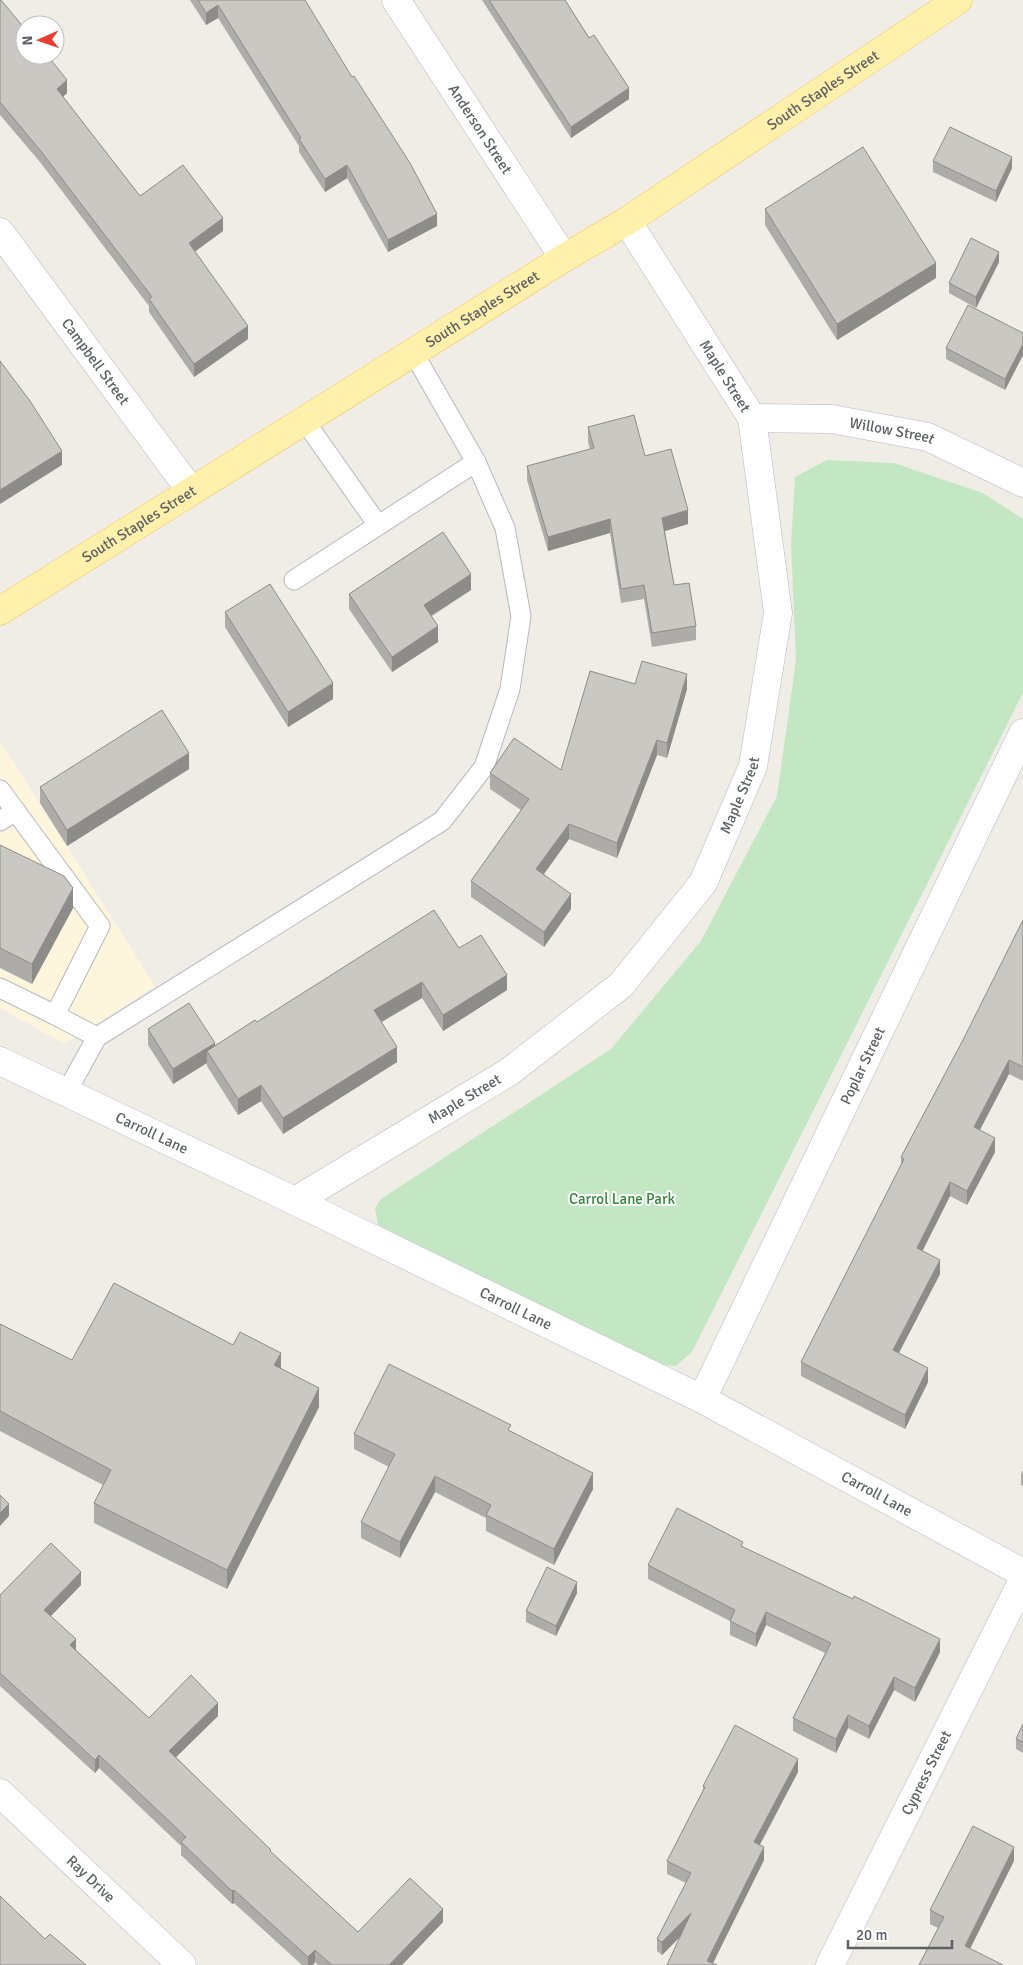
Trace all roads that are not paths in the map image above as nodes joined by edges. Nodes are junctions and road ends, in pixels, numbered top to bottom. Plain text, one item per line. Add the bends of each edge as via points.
1 (396, 0) edge
2 (958, 0) edge
3 (628, 221) junction
4 (0, 232) edge
5 (564, 258) junction
6 (413, 352) junction
7 (752, 418) junction
8 (304, 420) junction
9 (476, 462) junction
10 (1023, 483) edge
11 (191, 491) junction
12 (378, 526) junction
13 (294, 580) dead end
14 (0, 611) edge
15 (1023, 733) edge
16 (0, 790) edge
17 (16, 811) junction
18 (0, 821) edge
19 (0, 988) edge
20 (55, 1015) junction
21 (96, 1037) junction
22 (0, 1061) edge
23 (66, 1093) junction
24 (294, 1201) junction
25 (702, 1399) junction
26 (1023, 1573) edge
27 (1023, 1580) edge
28 (0, 1793) edge
29 (182, 1965) edge
30 (830, 1965) edge

1 - 5 street, Anderson Street
2 - 3 main road, South Staples Street
3 - 5 main road, South Staples Street
3 - 7 street, Maple Street
4 - 11 street, Campbell Street
5 - 6 main road, South Staples Street
6 - 8 main road, South Staples Street
6 - 9 lane
7 - 10 street, Willow Street via 832,419 928,438
7 - 24 street, Maple Street via 778,613 753,766 703,884 621,986 509,1072
8 - 11 main road, South Staples Street
8 - 12 lane
9 - 12 lane
9 - 21 lane via 505,528 521,616 510,689 484,767 442,821
11 - 14 main road, South Staples Street
12 - 13 lane
15 - 25 street, Poplar Street
16 - 17 lane
17 - 18 lane
17 - 20 lane via 100,926
19 - 20 lane
20 - 21 lane
21 - 23 lane
22 - 23 street, Carroll Lane
23 - 24 street, Carroll Lane
24 - 25 street, Carroll Lane
25 - 26 street, Carroll Lane
27 - 30 street, Cypress Street
28 - 29 street, Ray Drive

